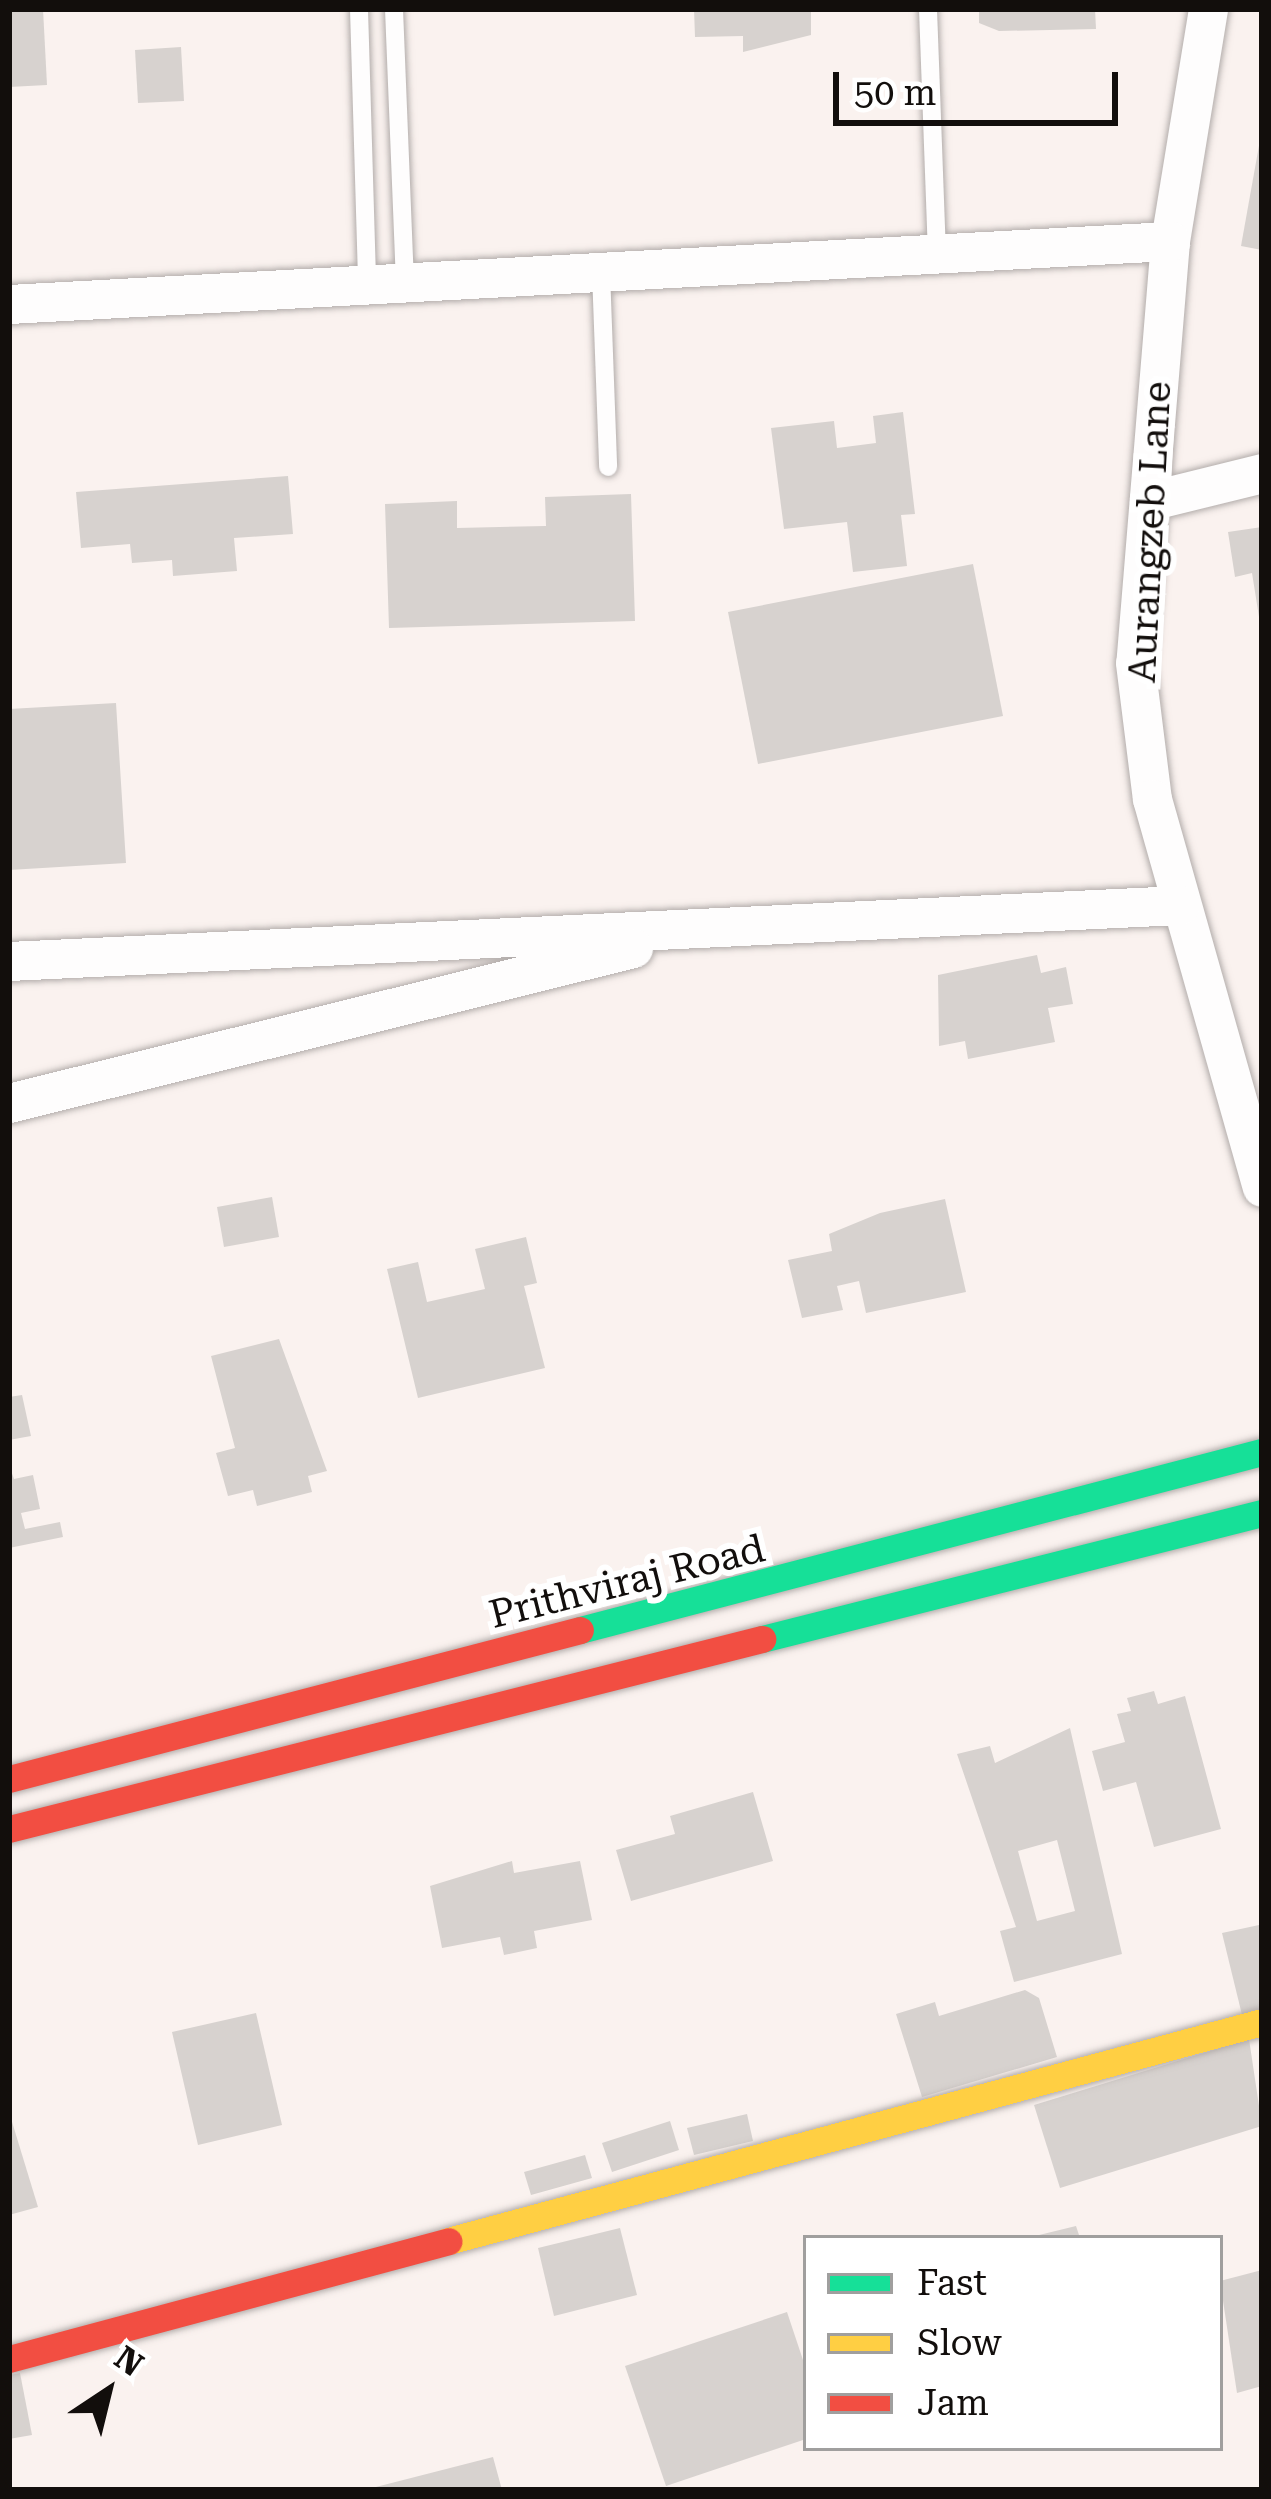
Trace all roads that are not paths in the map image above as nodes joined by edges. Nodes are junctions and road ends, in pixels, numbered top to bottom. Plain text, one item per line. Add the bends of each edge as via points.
1 (359, 9) edge
2 (394, 9) edge
3 (928, 9) edge
4 (1208, 9) edge
5 (1170, 241) junction
6 (937, 254) junction
7 (601, 272) junction
8 (386, 284) junction
9 (9, 304) edge
10 (608, 467) dead end
11 (1262, 472) edge
12 (1149, 501) junction
13 (1180, 905) junction
14 (719, 927) junction
15 (9, 961) edge
16 (9, 1103) edge
17 (1262, 1187) edge
18 (1262, 1452) edge
19 (1262, 1513) edge
20 (9, 1779) edge
21 (9, 1828) edge
22 (1262, 2022) edge
23 (9, 2359) edge

1 - 8 lane
2 - 8 lane
3 - 6 lane
4 - 5 street, Aurangzeb Lane
5 - 6 street
5 - 12 street, Aurangzeb Lane
6 - 7 street
7 - 8 street
7 - 10 lane
8 - 9 street
11 - 12 street
12 - 13 street, Aurangzeb Lane via 1135,663
13 - 14 street
13 - 17 street, Aurangzeb Lane
14 - 15 street
14 - 16 street
18 - 20 main road, Prithviraj Road
19 - 21 main road
22 - 23 main road

